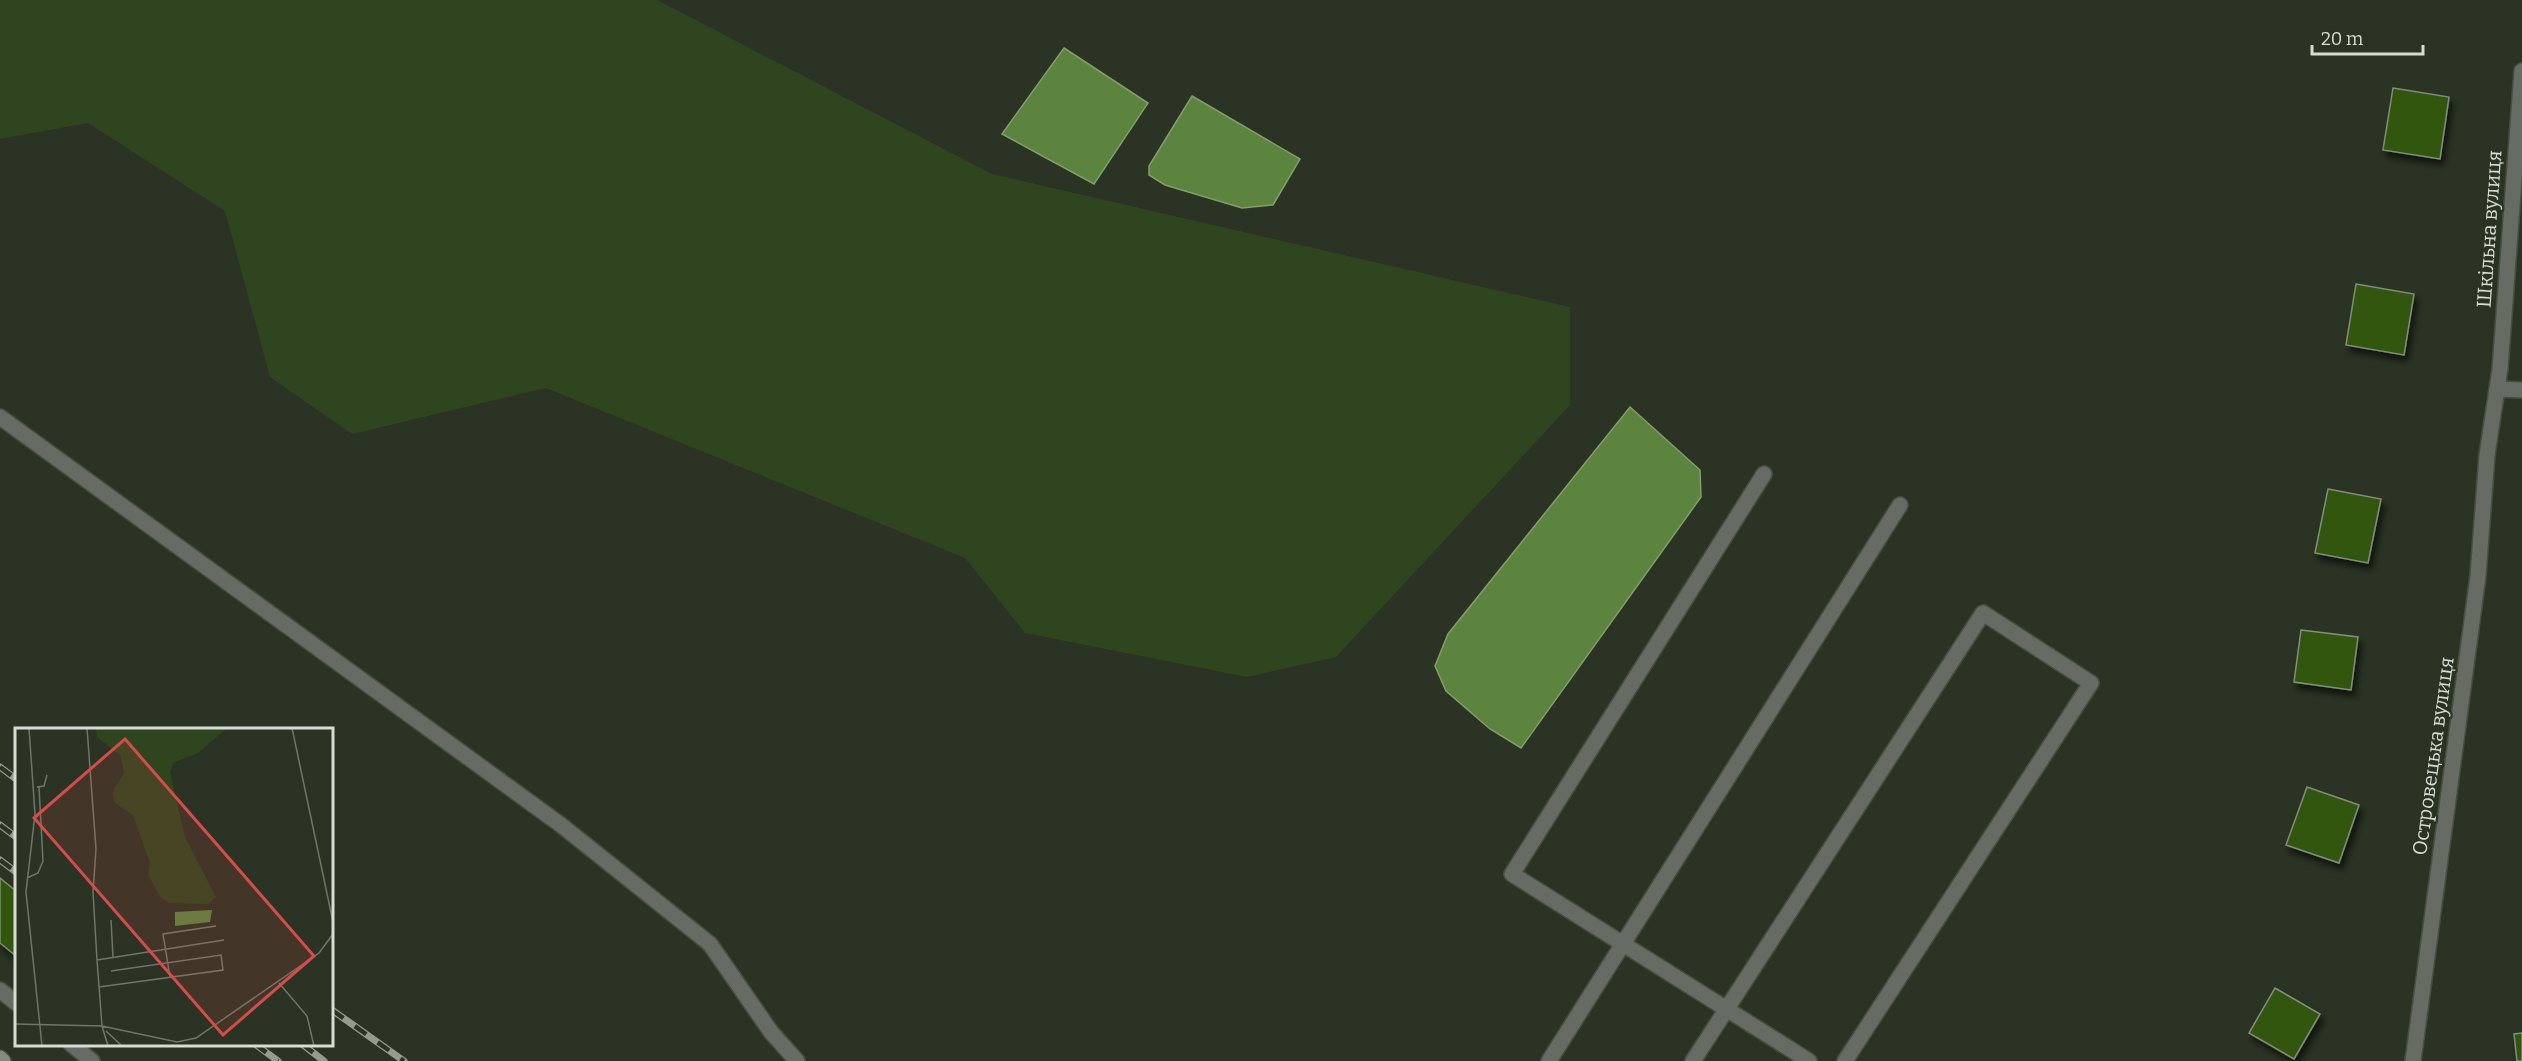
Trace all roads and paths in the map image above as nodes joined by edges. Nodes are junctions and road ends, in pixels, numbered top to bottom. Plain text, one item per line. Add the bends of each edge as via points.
1 (2522, 71) edge
2 (2497, 389) junction
3 (2522, 390) edge
4 (0, 417) edge
5 (2487, 455) joint
6 (1764, 474) dead end
7 (1900, 505) dead end
8 (1622, 944) junction
9 (0, 990) edge
10 (15, 1002) edge
11 (1726, 1009) junction
12 (73, 1046) edge
13 (92, 1061) edge
14 (796, 1061) edge
15 (1549, 1061) edge
16 (1693, 1061) edge
17 (1809, 1061) edge
18 (1845, 1061) edge
19 (2413, 1061) edge

1 - 2 street, Шкільна вулиця
2 - 3 street
2 - 5 street, Шкільна вулиця
4 - 14 street via 561,825 710,944
5 - 19 street, Островецька вулиця via 2478,576
6 - 8 street via 1512,874
7 - 8 street
8 - 11 street
8 - 15 street
9 - 10 street
11 - 16 street
11 - 17 street
11 - 18 street via 1983,613 2091,683
12 - 13 street

